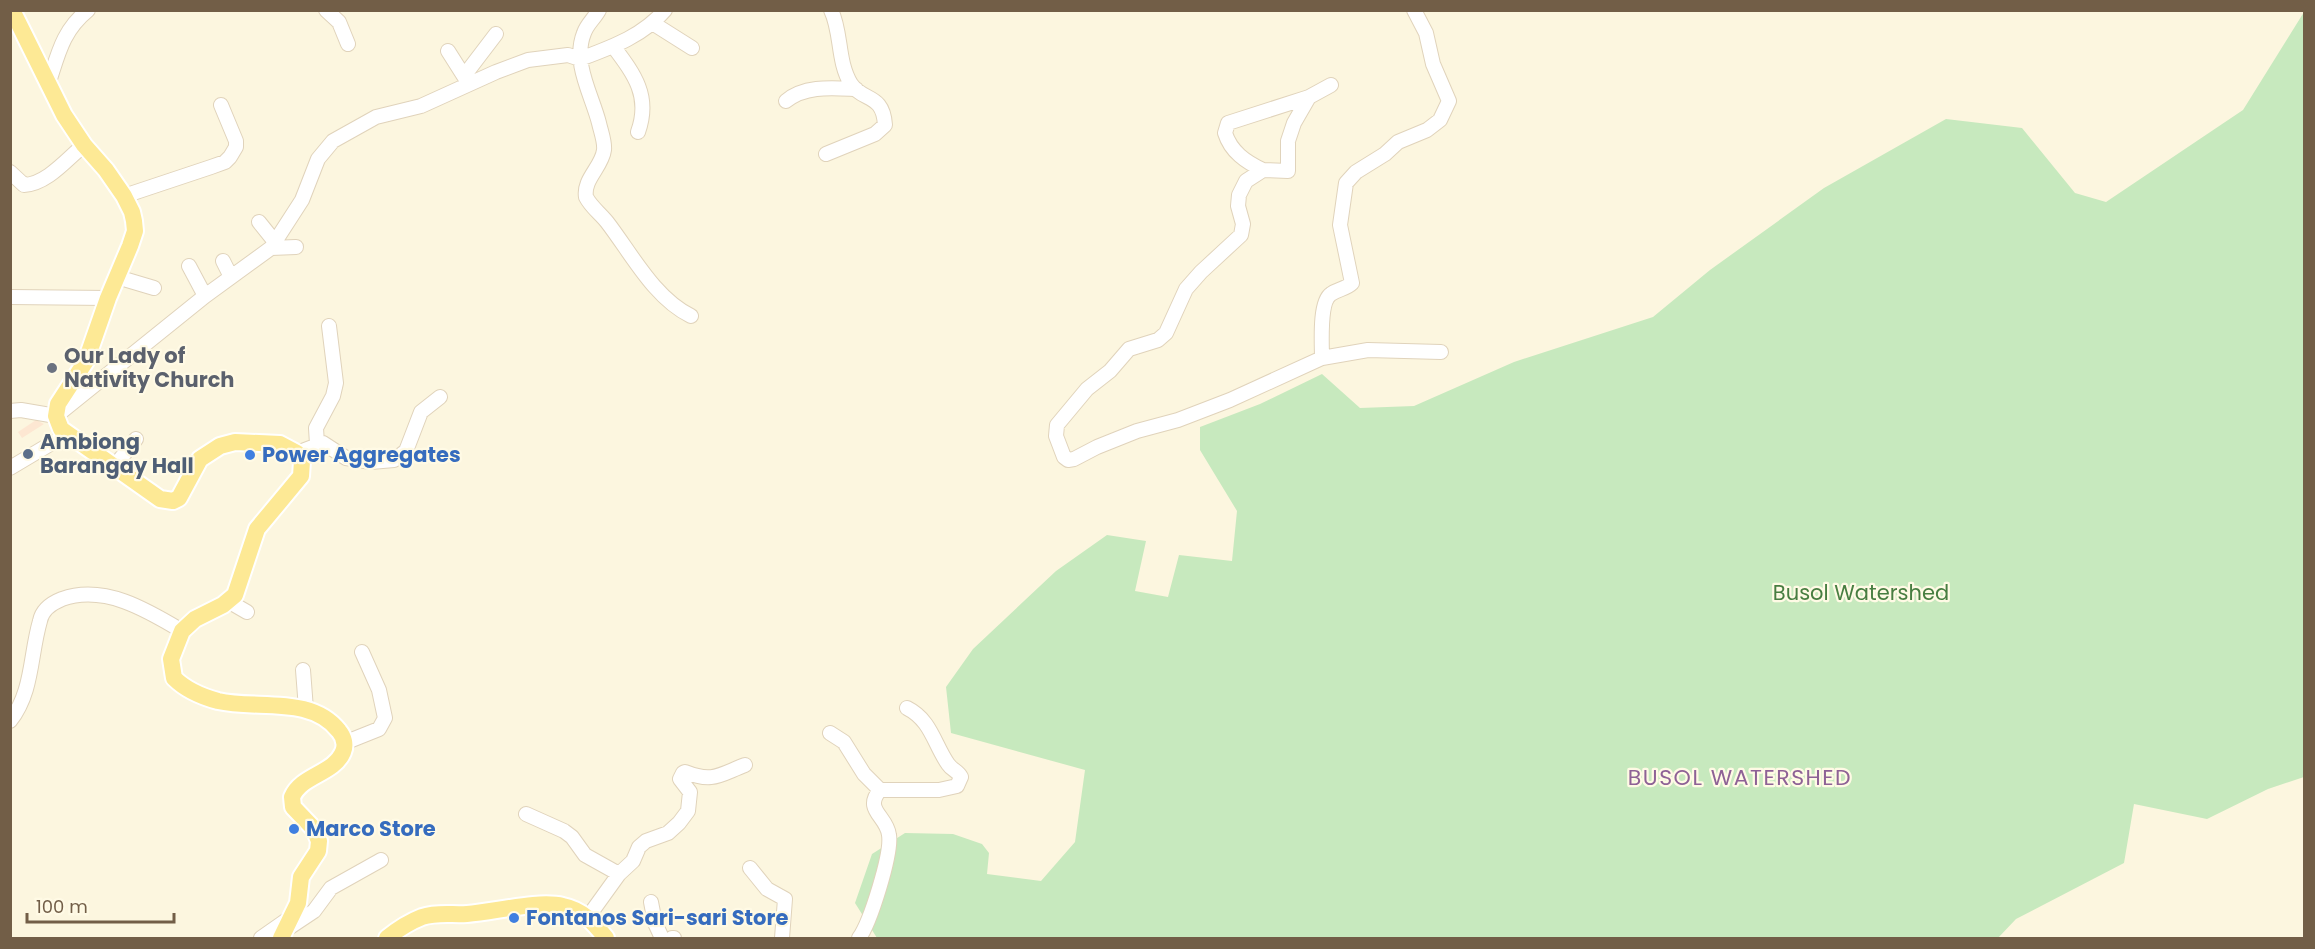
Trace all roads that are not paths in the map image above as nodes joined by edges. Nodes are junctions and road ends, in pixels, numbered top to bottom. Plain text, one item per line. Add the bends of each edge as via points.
1 (12, 10) edge
2 (88, 10) edge
3 (326, 10) edge
4 (599, 10) edge
5 (665, 10) edge
6 (831, 10) edge
7 (1414, 10) edge
8 (654, 24) junction
9 (496, 34) dead end
10 (348, 44) dead end
11 (614, 46) junction
12 (692, 48) dead end
13 (448, 51) dead end
14 (580, 59) junction
15 (467, 80) junction
16 (48, 85) junction
17 (1331, 85) dead end
18 (856, 89) junction
19 (1308, 97) junction
20 (786, 101) dead end
21 (221, 105) dead end
22 (638, 132) dead end
23 (84, 145) junction
24 (826, 154) dead end
25 (1263, 170) junction
26 (10, 172) edge
27 (124, 196) junction
28 (259, 222) dead end
29 (273, 245) junction
30 (296, 247) dead end
31 (223, 261) dead end
32 (189, 266) dead end
33 (117, 277) junction
34 (231, 277) junction
35 (154, 288) dead end
36 (205, 296) junction
37 (10, 297) edge
38 (108, 298) junction
39 (691, 316) dead end
40 (329, 326) dead end
41 (1441, 352) dead end
42 (1322, 358) junction
43 (440, 397) dead end
44 (10, 411) edge
45 (56, 416) junction
46 (67, 434) junction
47 (136, 440) dead end
48 (317, 444) junction
49 (297, 453) junction
50 (114, 467) junction
51 (10, 468) edge
52 (228, 601) junction
53 (247, 612) dead end
54 (182, 631) junction
55 (362, 652) dead end
56 (303, 670) dead end
57 (907, 708) dead end
58 (319, 715) junction
59 (10, 721) edge
60 (830, 733) dead end
61 (344, 743) junction
62 (745, 765) dead end
63 (880, 790) junction
64 (526, 814) dead end
65 (381, 860) dead end
66 (750, 868) dead end
67 (619, 874) junction
68 (651, 902) dead end
69 (588, 917) junction
70 (286, 928) edge
71 (669, 938) edge
72 (261, 939) edge
73 (387, 939) edge
74 (606, 939) edge
75 (782, 939) edge
76 (859, 939) edge

1 - 16 main road
2 - 16 street via 76,19 65,37
3 - 10 street via 339,22
4 - 14 street via 583,35
5 - 8 street
6 - 18 street via 842,61
7 - 42 street via 1449,100 1440,120 1398,142 1346,183 1341,225 1352,283 1326,300
8 - 11 street
8 - 12 street
9 - 15 street
11 - 14 street
11 - 22 street via 643,95
13 - 15 street
14 - 15 street via 568,55 528,60
14 - 39 street via 605,148 588,181 586,197 668,300
15 - 29 street via 421,106 376,117 333,141 318,159 302,200
16 - 23 main road
17 - 19 street
18 - 20 street via 817,89
18 - 24 street via 874,98 885,125 875,134
19 - 25 street via 1288,141 1288,171
19 - 25 street via 1226,127 1226,138 1233,149
21 - 27 street via 236,141 225,162
23 - 26 street via 32,185 24,185
23 - 27 main road
25 - 42 street via 1246,181 1239,195 1241,235 1186,290 1166,333 1158,340 1129,349 1065,415 1057,425 1056,436 1064,457 1074,459 1097,447 1230,400
27 - 33 main road via 135,231
28 - 29 street
29 - 30 street
29 - 34 street
31 - 34 street
32 - 36 street
33 - 35 street
33 - 38 main road
34 - 36 street
36 - 45 street
37 - 38 street
38 - 45 main road via 86,361 58,404
40 - 48 street via 336,383 316,428
41 - 42 street via 1368,350
43 - 48 street via 421,412 406,451 394,460 346,458 323,443
44 - 45 street
45 - 46 main road
46 - 50 main road
46 - 51 street
47 - 50 street
48 - 49 street
49 - 50 main road via 280,444 235,442 220,446 200,459 183,493 172,501 160,499
49 - 52 main road via 302,461 301,476 257,529 238,590
52 - 53 street
52 - 54 main road via 204,613
54 - 58 main road via 171,659 173,675 179,683 216,700
54 - 59 street via 119,599 81,594 56,601 40,618 29,678 22,702
55 - 61 street via 379,690 385,718 379,729
56 - 58 street
57 - 63 street via 926,723 949,765 959,773 960,781 947,790
58 - 61 main road via 343,736
60 - 63 street via 844,742 864,774
61 - 70 main road via 336,761 301,784 292,796 293,807 314,829 319,841 318,850 301,877 298,903
62 - 67 street via 712,778 682,773 680,777 690,792 688,811 668,833 639,847 633,861
63 - 76 street via 874,797 874,806 887,826 890,845
64 - 67 street via 564,831 585,855
65 - 70 street via 331,888 314,911
66 - 75 street via 767,889 785,899
67 - 69 street
68 - 71 street via 655,923
69 - 73 main road via 562,905 434,914 410,922
69 - 74 main road
70 - 72 street

